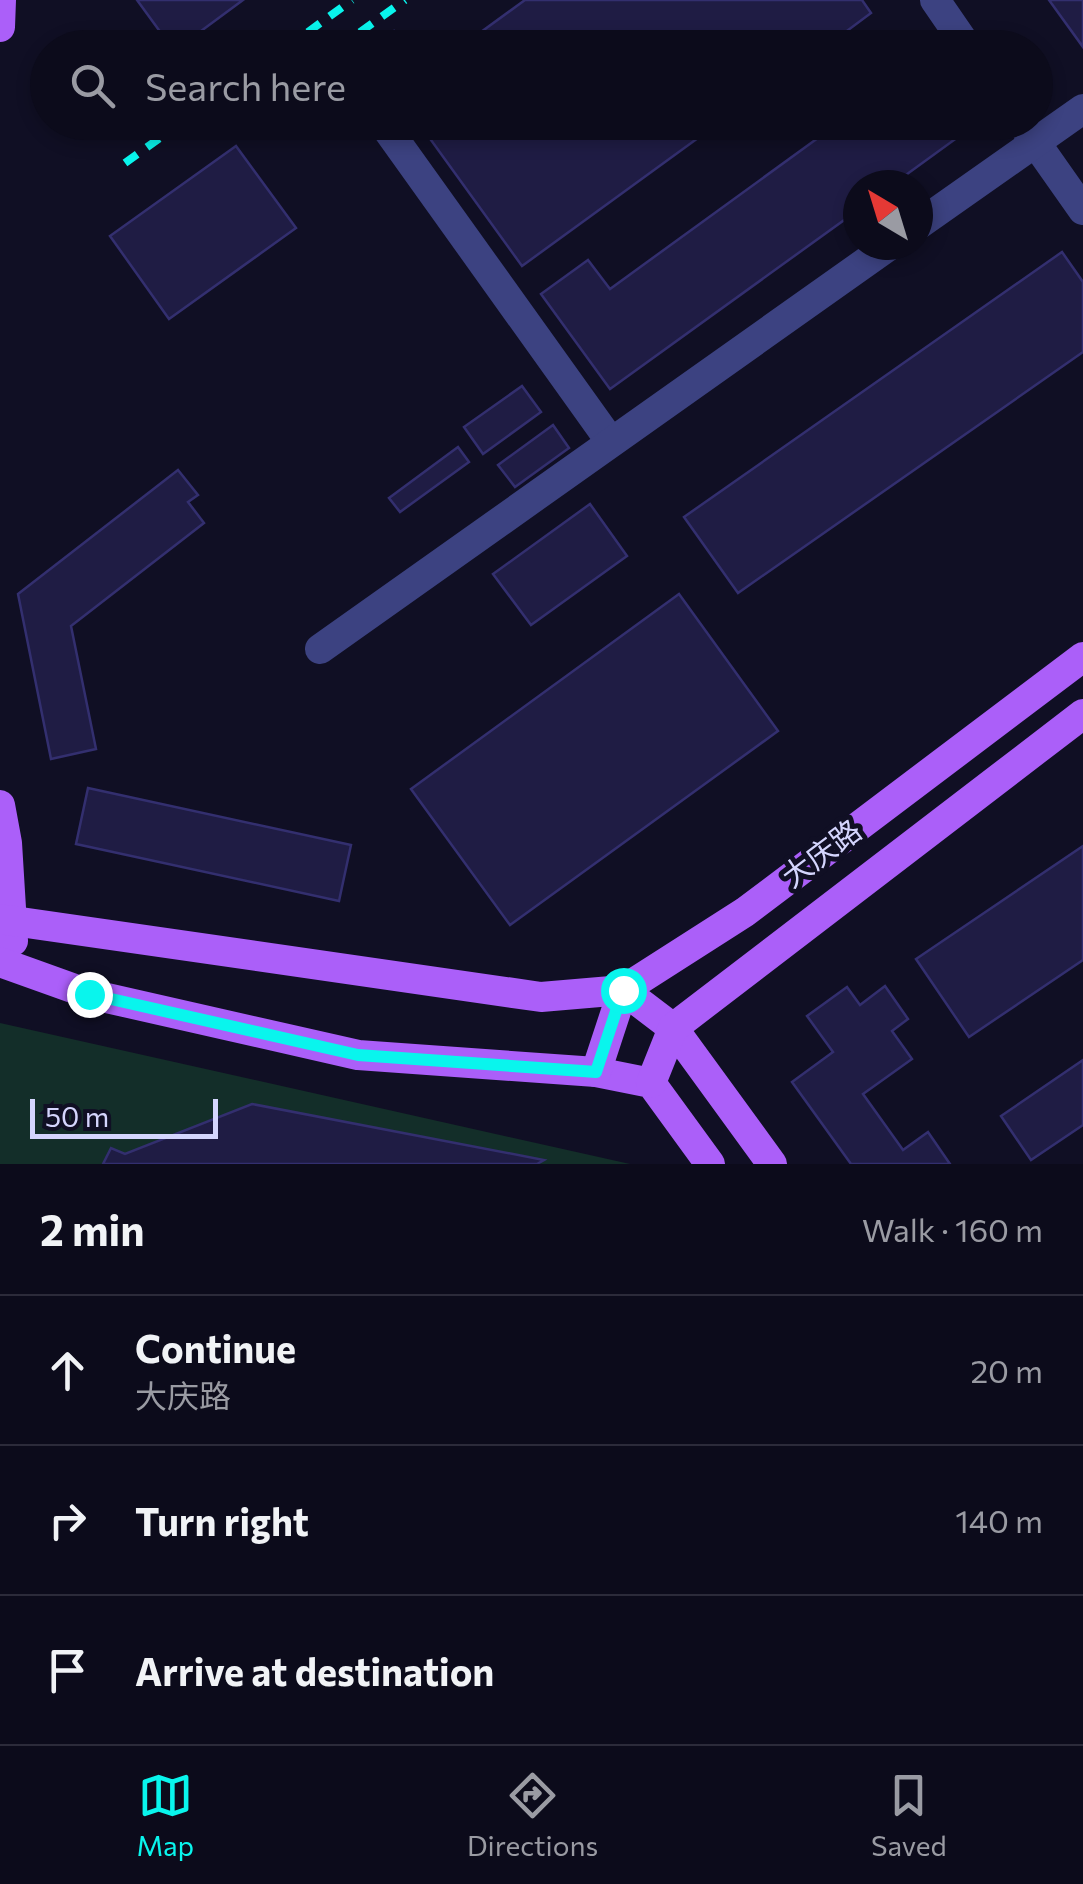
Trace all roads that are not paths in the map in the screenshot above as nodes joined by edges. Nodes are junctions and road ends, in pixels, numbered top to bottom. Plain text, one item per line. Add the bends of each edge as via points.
1 (1, 0) edge
2 (935, 0) edge
3 (0, 26) edge
4 (956, 30) edge
5 (1083, 108) edge
6 (1053, 121) edge
7 (395, 140) edge
8 (1019, 140) edge
9 (1034, 140) edge
10 (1083, 210) edge
11 (933, 213) edge
12 (869, 260) edge
13 (612, 442) junction
14 (320, 648) dead end
15 (1083, 657) edge
16 (1083, 714) edge
17 (0, 804) edge
18 (8, 921) edge
19 (6, 963) edge
20 (623, 990) junction
21 (673, 1028) junction
22 (596, 1072) junction
23 (651, 1083) junction
24 (710, 1164) edge
25 (772, 1164) edge

1 - 3 main road
2 - 4 lane
5 - 6 lane
7 - 13 lane
8 - 11 lane
9 - 10 lane
12 - 13 lane
13 - 14 lane
15 - 20 main road, 大庆路 via 745,912
16 - 21 main road, 大庆路
17 - 18 main road
18 - 19 main road
18 - 20 main road via 541,997
19 - 22 main road via 89,994 358,1055
20 - 21 main road
20 - 22 main road
21 - 23 main road
21 - 25 main road
22 - 23 main road
23 - 24 main road

